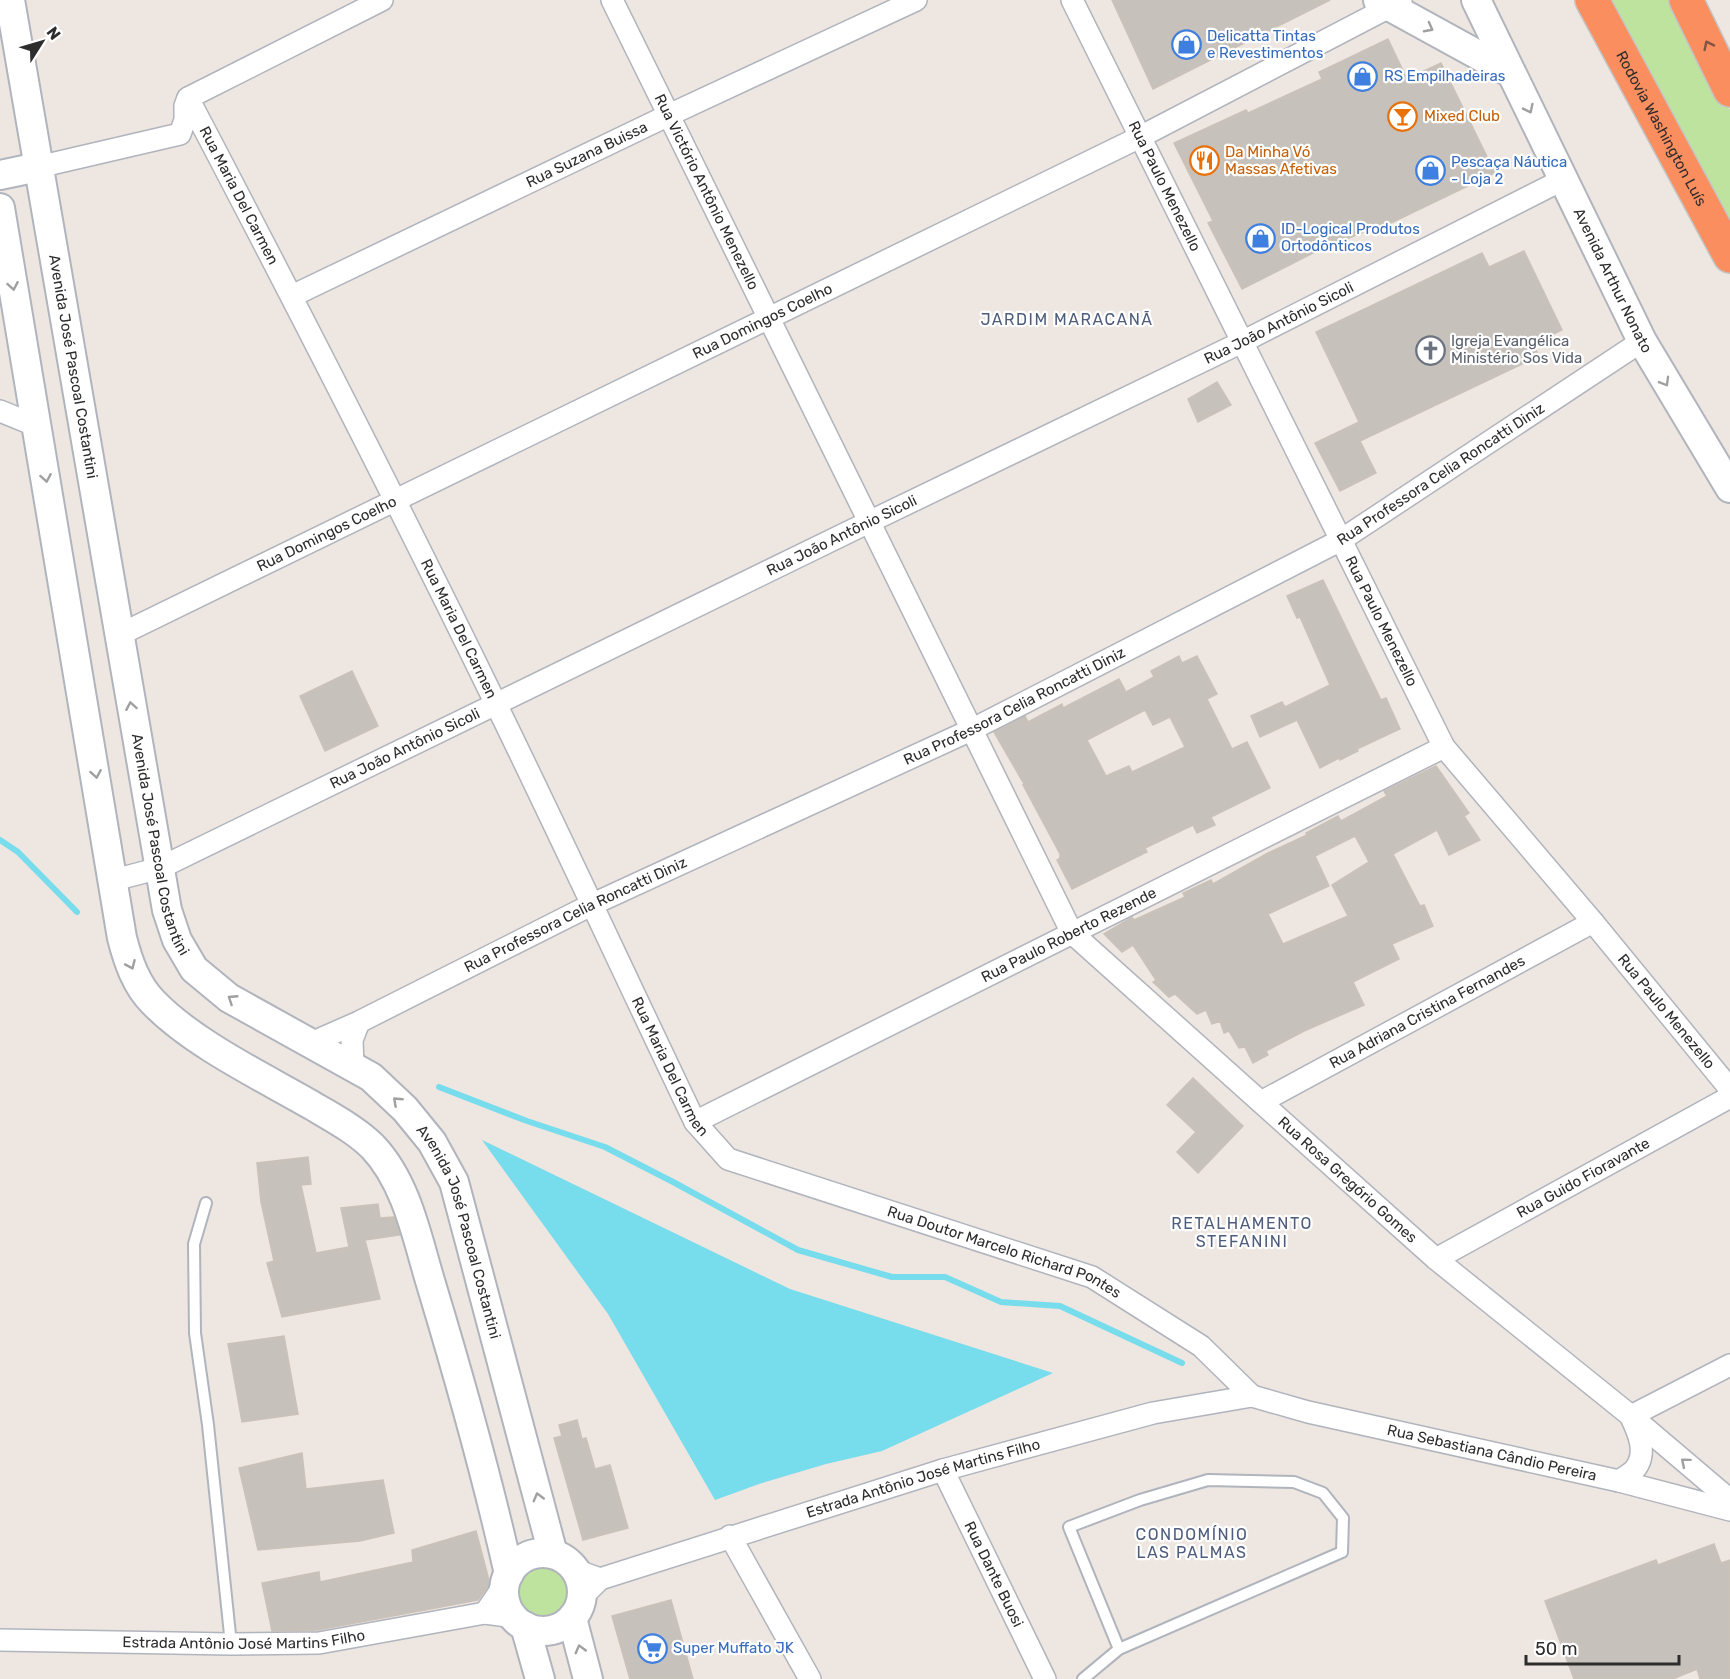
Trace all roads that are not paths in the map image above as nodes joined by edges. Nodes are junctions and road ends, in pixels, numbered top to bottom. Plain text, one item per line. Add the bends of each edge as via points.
1 (10, 0) edge
2 (382, 0) edge
3 (612, 0) edge
4 (916, 0) edge
5 (1072, 0) edge
6 (1476, 0) edge
7 (1592, 0) edge
8 (1686, 0) edge
9 (1390, 2) edge
10 (1511, 73) junction
11 (1730, 90) edge
12 (188, 98) junction
13 (669, 115) junction
14 (1140, 136) junction
15 (38, 167) junction
16 (0, 175) edge
17 (1564, 179) junction
18 (0, 208) edge
19 (1730, 256) edge
20 (292, 296) junction
21 (768, 318) junction
22 (1641, 341) junction
23 (1242, 342) junction
24 (0, 411) edge
25 (37, 426) junction
26 (1730, 488) edge
27 (396, 501) junction
28 (869, 522) junction
29 (1341, 540) junction
30 (119, 635) junction
31 (496, 703) junction
32 (971, 730) junction
33 (1444, 747) junction
34 (160, 868) junction
35 (114, 880) junction
36 (591, 905) junction
37 (1593, 922) junction
38 (1071, 933) junction
39 (360, 1022) junction
40 (311, 1043) junction
41 (353, 1066) junction
42 (1730, 1089) edge
43 (1730, 1097) edge
44 (1261, 1102) junction
45 (695, 1122) junction
46 (728, 1159) joint
47 (206, 1203) dead end
48 (1436, 1259) junction
49 (1730, 1365) edge
50 (1252, 1396) junction
51 (1631, 1416) junction
52 (943, 1470) junction
53 (1619, 1481) junction
54 (1730, 1500) edge
55 (1730, 1510) edge
56 (730, 1536) junction
57 (507, 1579) junction
58 (576, 1584) junction
59 (485, 1613) junction
60 (520, 1622) junction
61 (0, 1640) edge
62 (231, 1644) junction
63 (1119, 1649) junction
64 (540, 1679) edge
65 (588, 1679) edge
66 (810, 1679) edge
67 (1046, 1679) edge
68 (1083, 1679) edge

1 - 15 main road, Avenida José Pascoal Costantini
2 - 12 street
3 - 13 street, Rua Victório Antônio Menezello
4 - 13 street, Rua Suzana Buissa
5 - 14 street, Rua Paulo Menezello
6 - 10 main road, Avenida Arthur Nonato
7 - 19 highway, Rodovia Washington Luís
11 -> 8 highway
9 -> 10 main road
9 - 14 street, Rua Domingos Coelho
10 -> 17 main road, Avenida Arthur Nonato
12 - 15 street via 180,134
12 - 20 street, Rua Maria Del Carmen
13 - 20 street, Rua Suzana Buissa
13 - 21 street, Rua Victório Antônio Menezello
14 - 21 street, Rua Domingos Coelho
14 - 23 street, Rua Paulo Menezello
15 - 16 main road
15 - 30 main road, Avenida José Pascoal Costantini
17 - 22 main road, Avenida Arthur Nonato
17 - 23 street, Rua João Antônio Sicoli
18 -> 25 main road
20 - 27 street, Rua Maria Del Carmen
21 - 27 street, Rua Domingos Coelho
21 - 28 street, Rua Victório Antônio Menezello
22 -> 26 main road, Avenida Arthur Nonato
22 - 29 street, Rua Professora Celia Roncatti Diniz
23 - 28 street, Rua João Antônio Sicoli
23 - 29 street, Rua Paulo Menezello
24 - 25 street
25 -> 35 main road
27 - 30 street, Rua Domingos Coelho
27 - 31 street, Rua Maria Del Carmen
28 - 31 street, Rua João Antônio Sicoli
28 - 32 street, Rua Victório Antônio Menezello
29 - 32 street, Rua Professora Celia Roncatti Diniz
29 - 33 street, Rua Paulo Menezello
34 -> 30 main road, Avenida José Pascoal Costantini
31 - 34 street, Rua João Antônio Sicoli
31 - 36 street, Rua Maria Del Carmen
32 - 36 street, Rua Professora Celia Roncatti Diniz
32 - 38 street, Rua Victório Antônio Menezello
33 - 37 street, Rua Paulo Menezello
33 - 38 street, Rua Paulo Roberto Rezende
34 - 35 street, Rua João Antônio Sicoli
40 -> 34 main road, Avenida José Pascoal Costantini via 229,998 194,969 177,940
35 -> 57 main road via 129,965 152,1001 211,1046 341,1122 372,1147 396,1179 461,1382
36 - 39 street, Rua Professora Celia Roncatti Diniz
36 - 45 street, Rua Maria Del Carmen
37 - 42 street, Rua Paulo Menezello
37 - 44 street, Rua Adriana Cristina Fernandes
38 - 44 street, Rua Rosa Gregório Gomes
38 - 45 street, Rua Paulo Roberto Rezende
39 - 40 street, Rua Professora Celia Roncatti Diniz
39 - 41 street via 352,1040
40 - 41 main road, Avenida José Pascoal Costantini
58 -> 41 main road, Avenida José Pascoal Costantini via 454,1182 432,1142 405,1109
43 - 48 street, Rua Guido Fioravante
44 - 48 street, Rua Rosa Gregório Gomes
45 - 46 street, Rua Maria Del Carmen
46 - 50 street, Rua Doutor Marcelo Richard Pontes via 1092,1277 1201,1346
47 - 62 lane via 194,1244 195,1333
48 - 51 street, Rua Rosa Gregório Gomes
49 - 51 street
50 - 52 street, Estrada Antônio José Martins Filho via 1153,1413
50 - 53 street, Rua Sebastiana Cândio Pereira
51 - 53 street via 1641,1438 1641,1457 1635,1468
54 -> 51 street, Rua Rosa Gregório Gomes
52 - 56 street, Estrada Antônio José Martins Filho
52 - 67 street, Rua Dante Buosi
53 - 55 street, Rua Sebastiana Cândio Pereira
56 - 58 street, Estrada Antônio José Martins Filho
56 - 66 street
57 - 58 main road via 516,1563 540,1553
57 - 59 street
57 - 60 main road via 506,1601
58 - 60 main road via 562,1626 537,1630
65 -> 58 main road, Avenida José Pascoal Costantini
59 - 60 street, Estrada Antônio José Martins Filho
59 - 62 street, Estrada Antônio José Martins Filho via 319,1643
60 - 64 main road
61 - 62 street, Estrada Antônio José Martins Filho
63 - 63 lane via 1342,1552 1342,1518 1323,1493 1294,1482 1208,1480 1070,1527
63 - 68 lane

